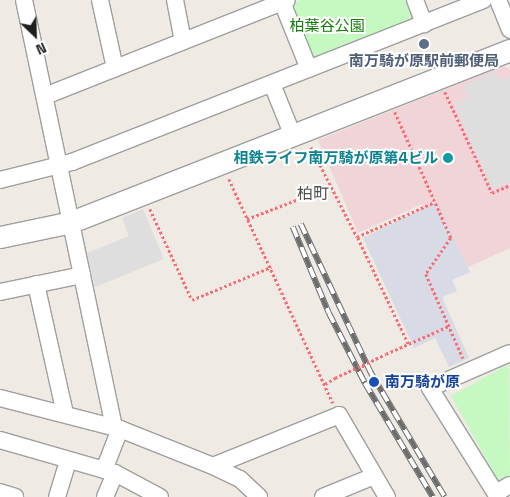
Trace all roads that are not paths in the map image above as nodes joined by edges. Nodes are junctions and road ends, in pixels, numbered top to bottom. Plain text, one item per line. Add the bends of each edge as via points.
1 (24, 0) edge
2 (100, 0) edge
3 (174, 0) edge
4 (415, 0) edge
5 (483, 0) edge
6 (498, 0) edge
7 (285, 1) edge
8 (254, 6) edge
9 (424, 24) junction
10 (510, 30) edge
11 (183, 41) junction
12 (510, 50) edge
13 (115, 68) junction
14 (309, 69) junction
15 (272, 84) junction
16 (45, 96) junction
17 (301, 140) junction
18 (60, 167) junction
19 (0, 180) edge
20 (71, 222) junction
21 (0, 237) edge
22 (82, 274) junction
23 (36, 284) junction
24 (0, 292) edge
25 (509, 356) edge
26 (0, 398) edge
27 (64, 414) junction
28 (117, 428) junction
29 (0, 440) edge
30 (68, 462) junction
31 (213, 466) junction
32 (110, 471) junction
33 (374, 476) junction
34 (510, 485) edge
35 (0, 492) edge
36 (497, 495) edge
37 (15, 497) edge
38 (57, 497) edge
39 (106, 497) edge
40 (160, 497) edge
41 (259, 497) edge
42 (323, 497) edge
43 (387, 497) edge

1 - 16 street
2 - 13 street
3 - 11 street
4 - 9 street
5 - 9 street
6 - 10 street
7 - 8 street
7 - 14 street
8 - 11 street
9 - 14 street
11 - 13 street
12 - 17 street
13 - 16 street
14 - 15 street
15 - 17 street
15 - 18 street
16 - 18 street
17 - 20 street
18 - 19 street
18 - 20 street
20 - 21 street
20 - 22 street
22 - 23 street
22 - 28 street
23 - 24 street
23 - 27 street
25 - 36 street via 430,388
26 - 27 street
27 - 28 street
28 - 31 street
28 - 32 street
29 - 30 street
30 - 32 street
30 - 38 street
31 - 33 street via 339,415
31 - 41 street via 240,479
32 - 39 street
32 - 40 street
33 - 42 street
33 - 43 street
34 - 36 street
35 - 37 street

